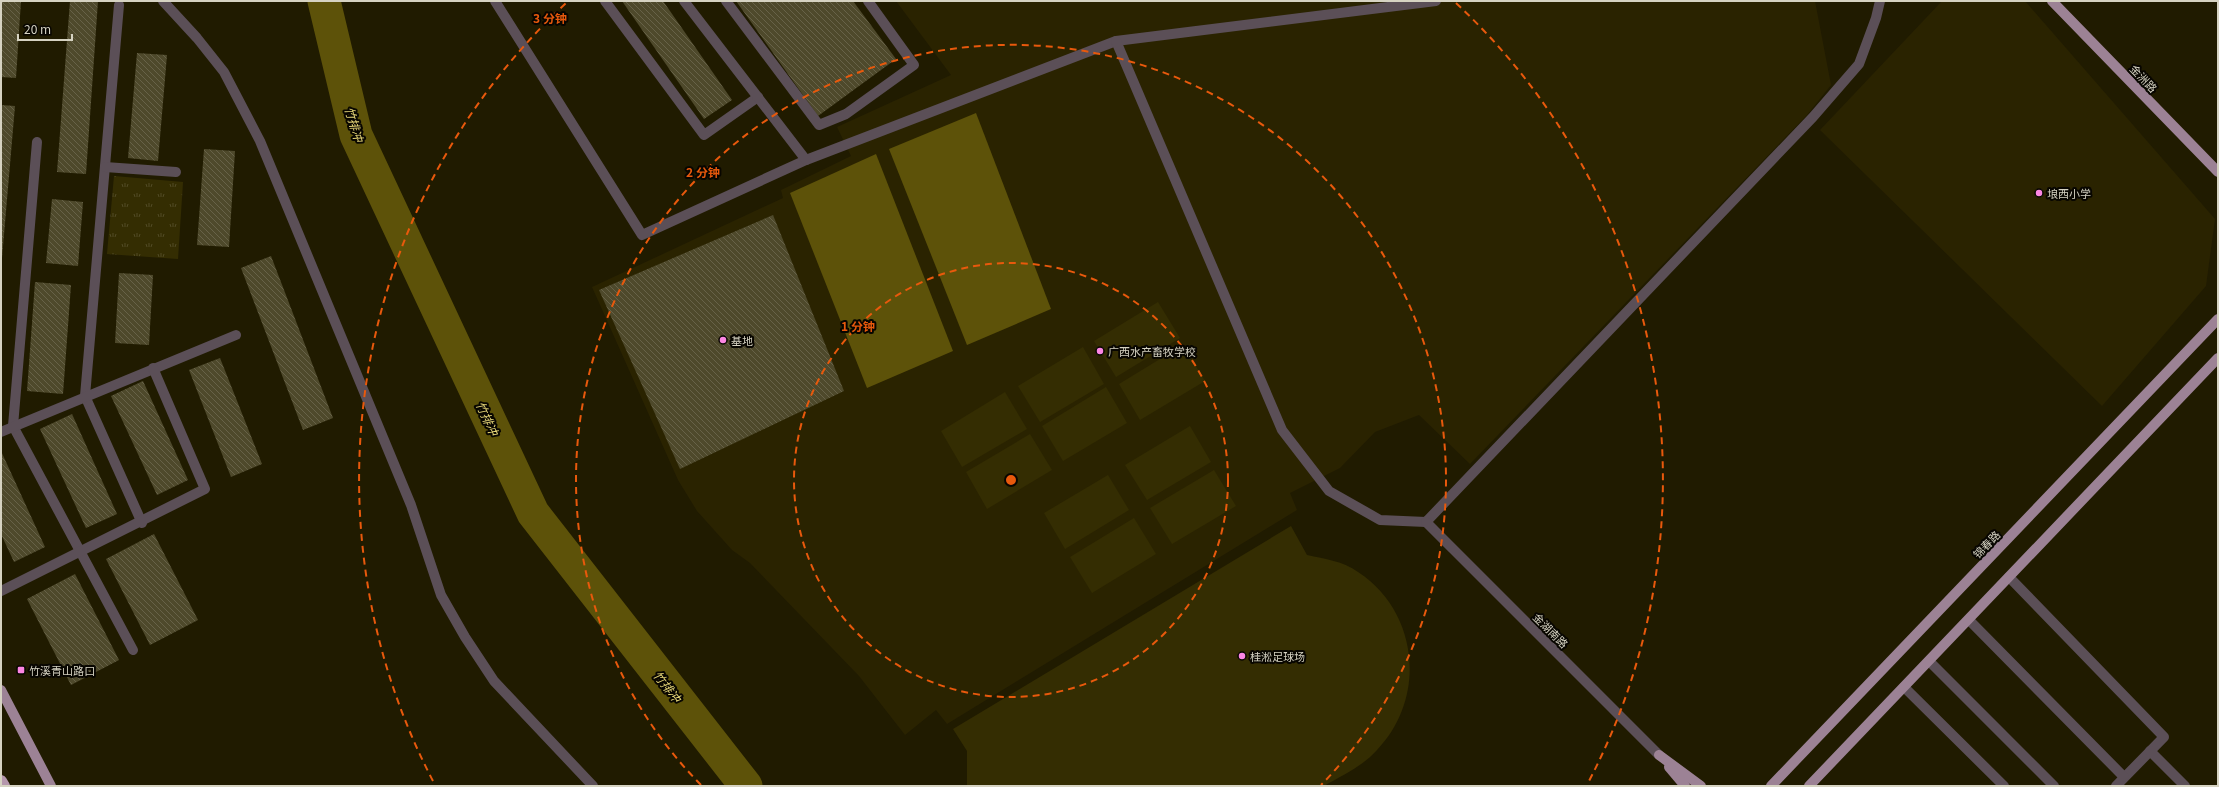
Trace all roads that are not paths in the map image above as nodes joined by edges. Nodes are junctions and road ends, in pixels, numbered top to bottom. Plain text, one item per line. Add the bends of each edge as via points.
1 (163, 1) edge
2 (495, 1) edge
3 (605, 1) edge
4 (684, 1) edge
5 (726, 1) edge
6 (868, 1) edge
7 (1436, 1) edge
8 (1880, 1) edge
9 (2052, 1) edge
10 (119, 5) dead end
11 (1116, 41) junction
12 (758, 97) junction
13 (37, 142) dead end
14 (806, 160) junction
15 (105, 167) junction
16 (176, 172) dead end
17 (2218, 172) edge
18 (2218, 319) edge
19 (236, 335) dead end
20 (2218, 358) edge
21 (153, 368) junction
22 (85, 396) junction
23 (13, 426) junction
24 (1, 432) edge
25 (1426, 522) junction
26 (142, 523) junction
27 (81, 552) junction
28 (2009, 577) junction
29 (1, 592) edge
30 (1969, 620) junction
31 (133, 650) dead end
32 (1929, 661) junction
33 (1904, 687) junction
34 (1, 690) edge
35 (2150, 751) junction
36 (1659, 755) junction
37 (2124, 777) junction
38 (1, 781) edge
39 (4, 786) edge
40 (51, 786) edge
41 (593, 786) edge
42 (1685, 786) edge
43 (1701, 786) edge
44 (1772, 786) edge
45 (1809, 786) edge
46 (2004, 786) edge
47 (2054, 786) edge
48 (2116, 786) edge
49 (2185, 786) edge

1 - 41 street via 224,72 260,141 411,505 445,601 494,681
2 - 14 street via 642,235
3 - 12 street via 704,135
4 - 12 street
5 - 6 street via 819,125 846,114 914,65
7 - 11 street
8 - 25 street via 1859,64 1813,117
9 - 17 main road, 金洲路
10 - 15 street
11 - 14 street
11 - 25 street via 1282,430 1328,490 1380,520
12 - 14 street
13 - 23 street
15 - 16 street
15 - 22 street
18 - 44 main road, 锦春路
19 - 21 street
20 - 28 main road
21 - 22 street
21 - 26 street via 205,489
22 - 23 street
22 - 26 street
23 - 24 street
23 - 27 street
25 - 36 street, 金湖南路
26 - 27 street
27 - 29 street
27 - 31 street
28 - 30 main road
28 - 35 street via 2164,736
30 - 32 main road
30 - 37 street
32 - 33 main road
32 - 47 street
33 - 45 main road
33 - 46 street
34 - 40 main road
35 - 37 street
35 - 49 street
36 - 42 main road, 金湖南路
36 - 43 main road, 金湖南路
37 - 48 street
38 - 39 highway

